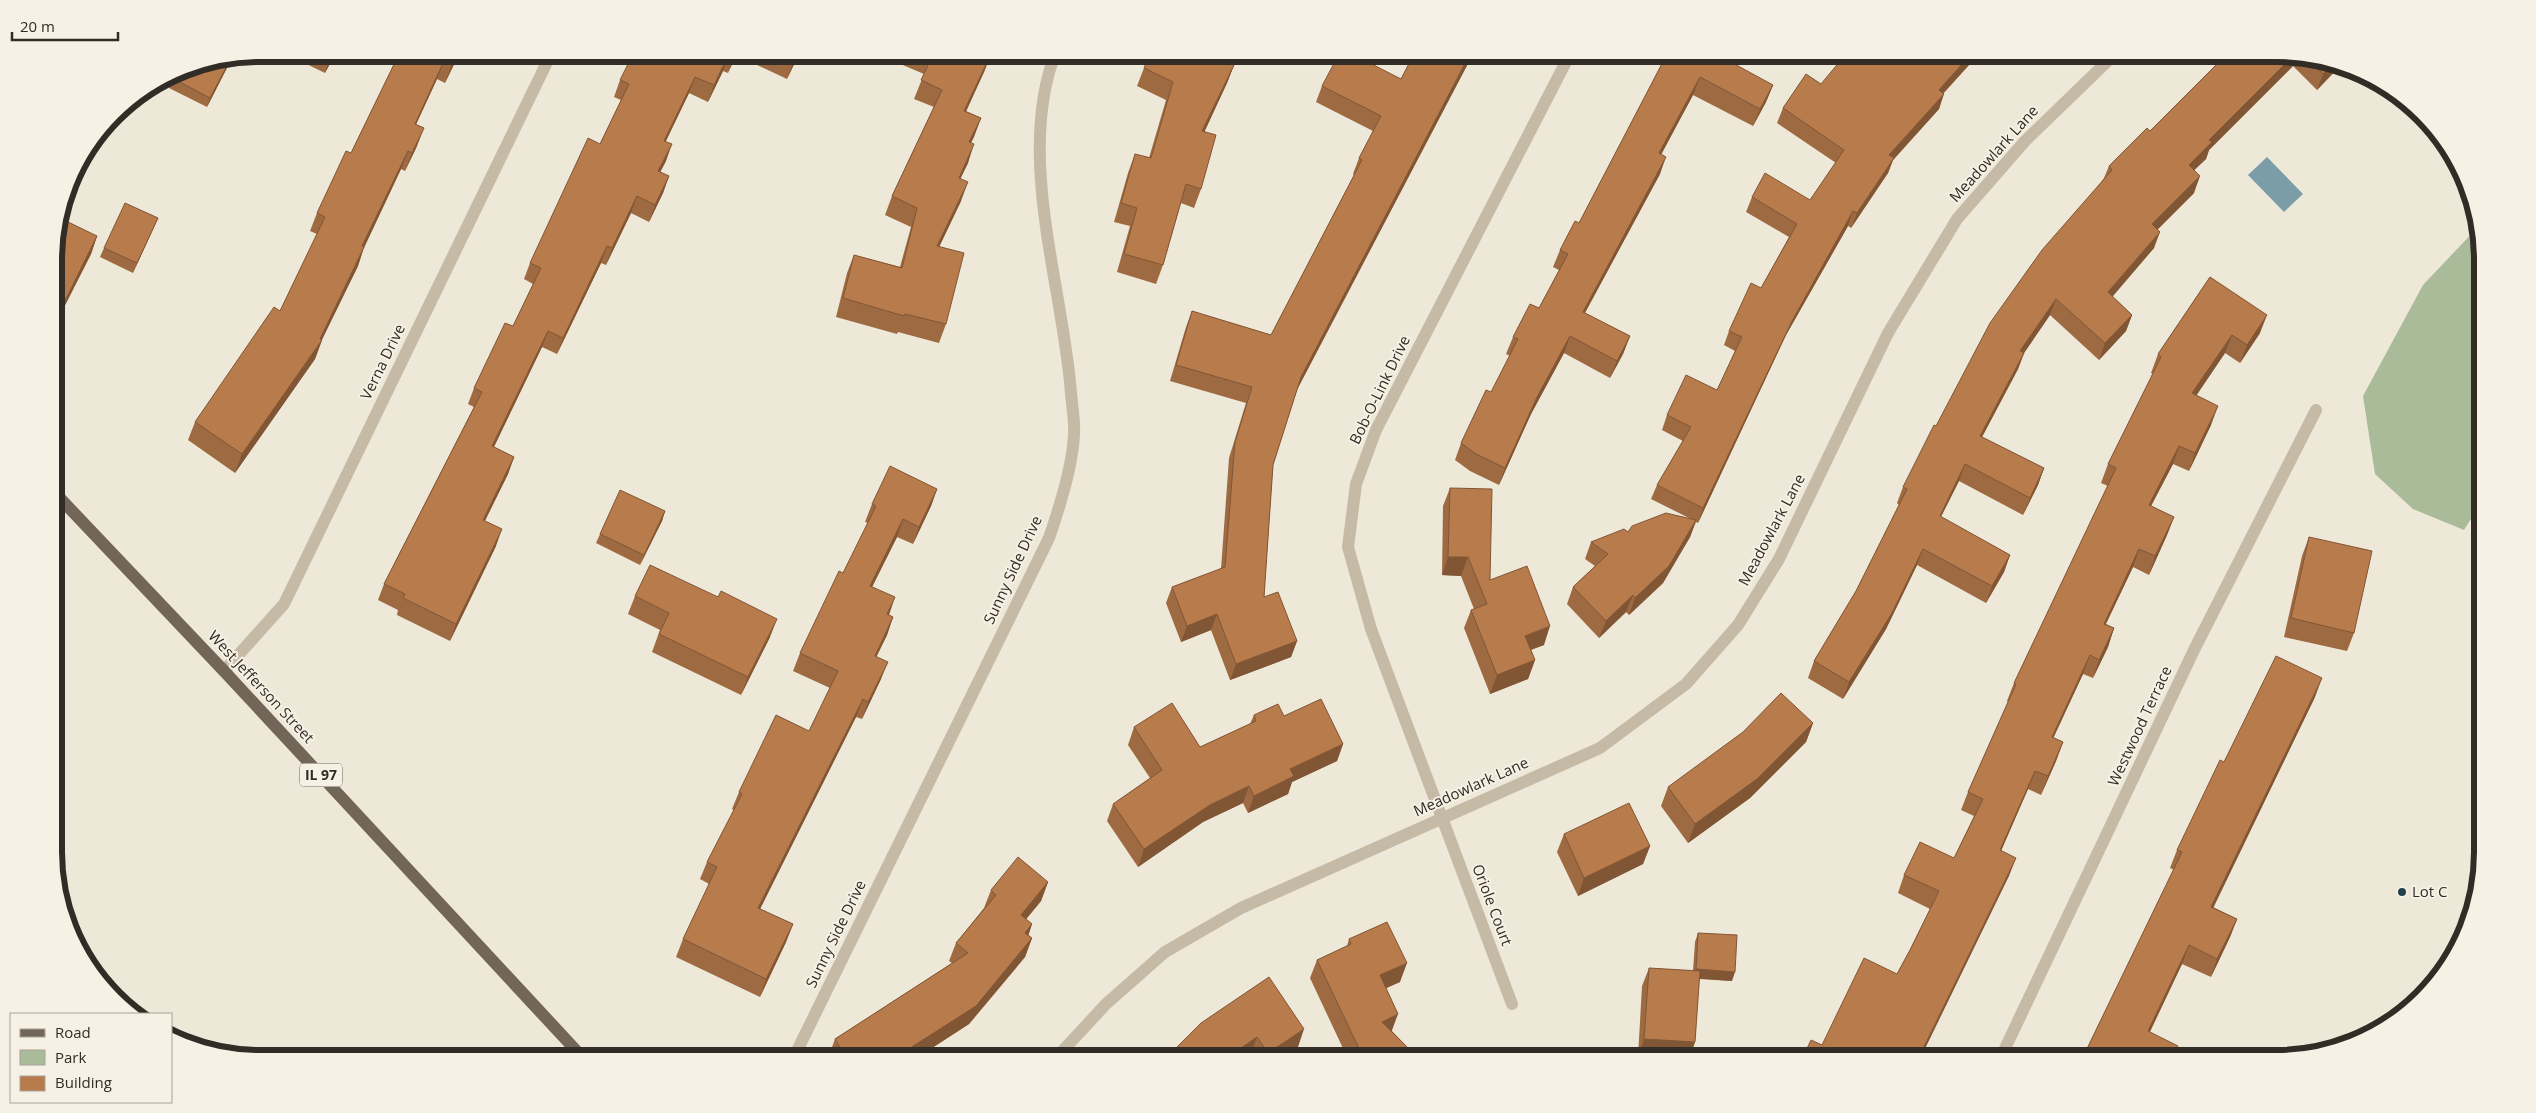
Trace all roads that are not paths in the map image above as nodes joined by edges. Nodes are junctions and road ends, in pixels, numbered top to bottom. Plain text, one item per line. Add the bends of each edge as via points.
1 (547, 62) edge
2 (1053, 62) edge
3 (1566, 62) edge
4 (2107, 62) edge
5 (2316, 410) dead end
6 (62, 500) edge
7 (224, 671) junction
8 (1440, 818) junction
9 (1512, 1004) dead end
10 (576, 1050) edge
11 (797, 1050) edge
12 (1063, 1050) edge
13 (2004, 1050) edge

1 - 7 street, Verna Drive via 284,604
2 - 11 street, Sunny Side Drive via 1044,96 1040,154 1049,243 1068,355 1074,435 1061,502 1049,538
3 - 8 street, Bob-O-Link Drive via 1376,430 1356,484 1348,547 1370,629
4 - 8 street, Meadowlark Lane via 2025,141 1957,219 1888,333 1779,559 1738,624 1692,676 1600,748
5 - 13 street, Westwood Terrace via 2194,650
6 - 7 main road, West Jefferson Street / IL 97
7 - 10 main road, West Jefferson Street / IL 97
8 - 9 street, Oriole Court
8 - 12 street, Meadowlark Lane via 1241,908 1165,952 1106,1004

